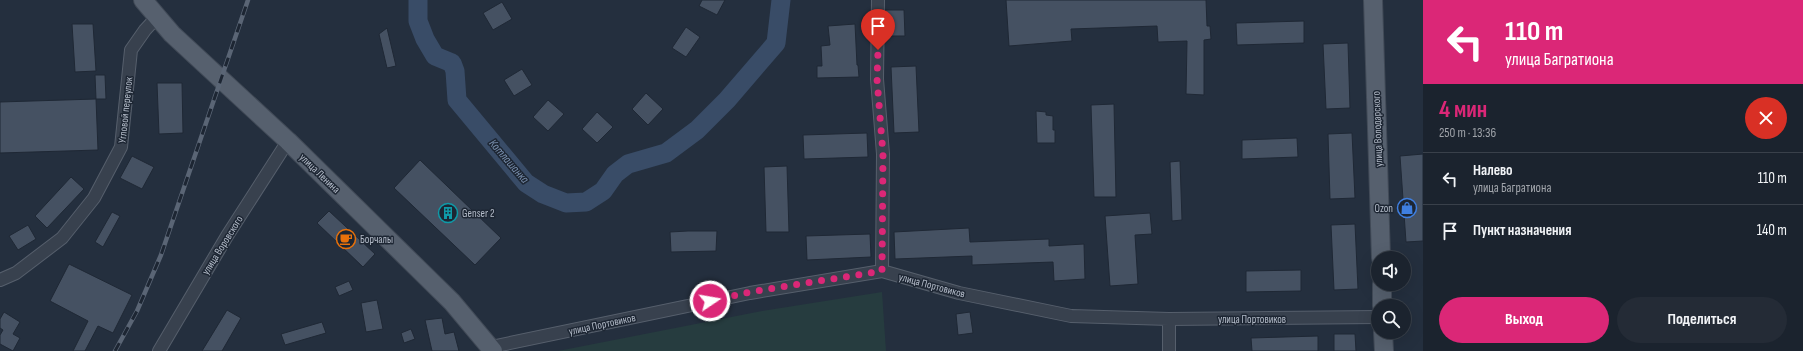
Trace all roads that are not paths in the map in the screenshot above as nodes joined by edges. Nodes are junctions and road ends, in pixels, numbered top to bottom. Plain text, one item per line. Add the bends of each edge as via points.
1 (143, 0) edge
2 (878, 0) edge
3 (1373, 0) edge
4 (157, 17) junction
5 (288, 141) junction
6 (1381, 251) edge
7 (882, 271) junction
8 (0, 280) edge
9 (1371, 317) edge
10 (1169, 319) junction
11 (1383, 339) edge
12 (492, 349) edge
13 (159, 351) edge
14 (1170, 351) edge
15 (1384, 351) edge

1 - 4 main road, улица Ленина
2 - 7 street via 877,79 883,154
3 - 6 main road, улица Володарского
4 - 5 main road, улица Ленина via 172,34
4 - 8 street, Угловой переулок via 131,50 121,147 94,198 62,238 16,273
5 - 12 main road, улица Ленина via 452,302
5 - 13 street, улица Воровского via 227,236
7 - 10 street, улица Портовиков via 959,294 1044,312 1102,318
7 - 12 street, улица Портовиков via 750,292
9 - 10 street, улица Портовиков
10 - 14 street
11 - 15 main road

